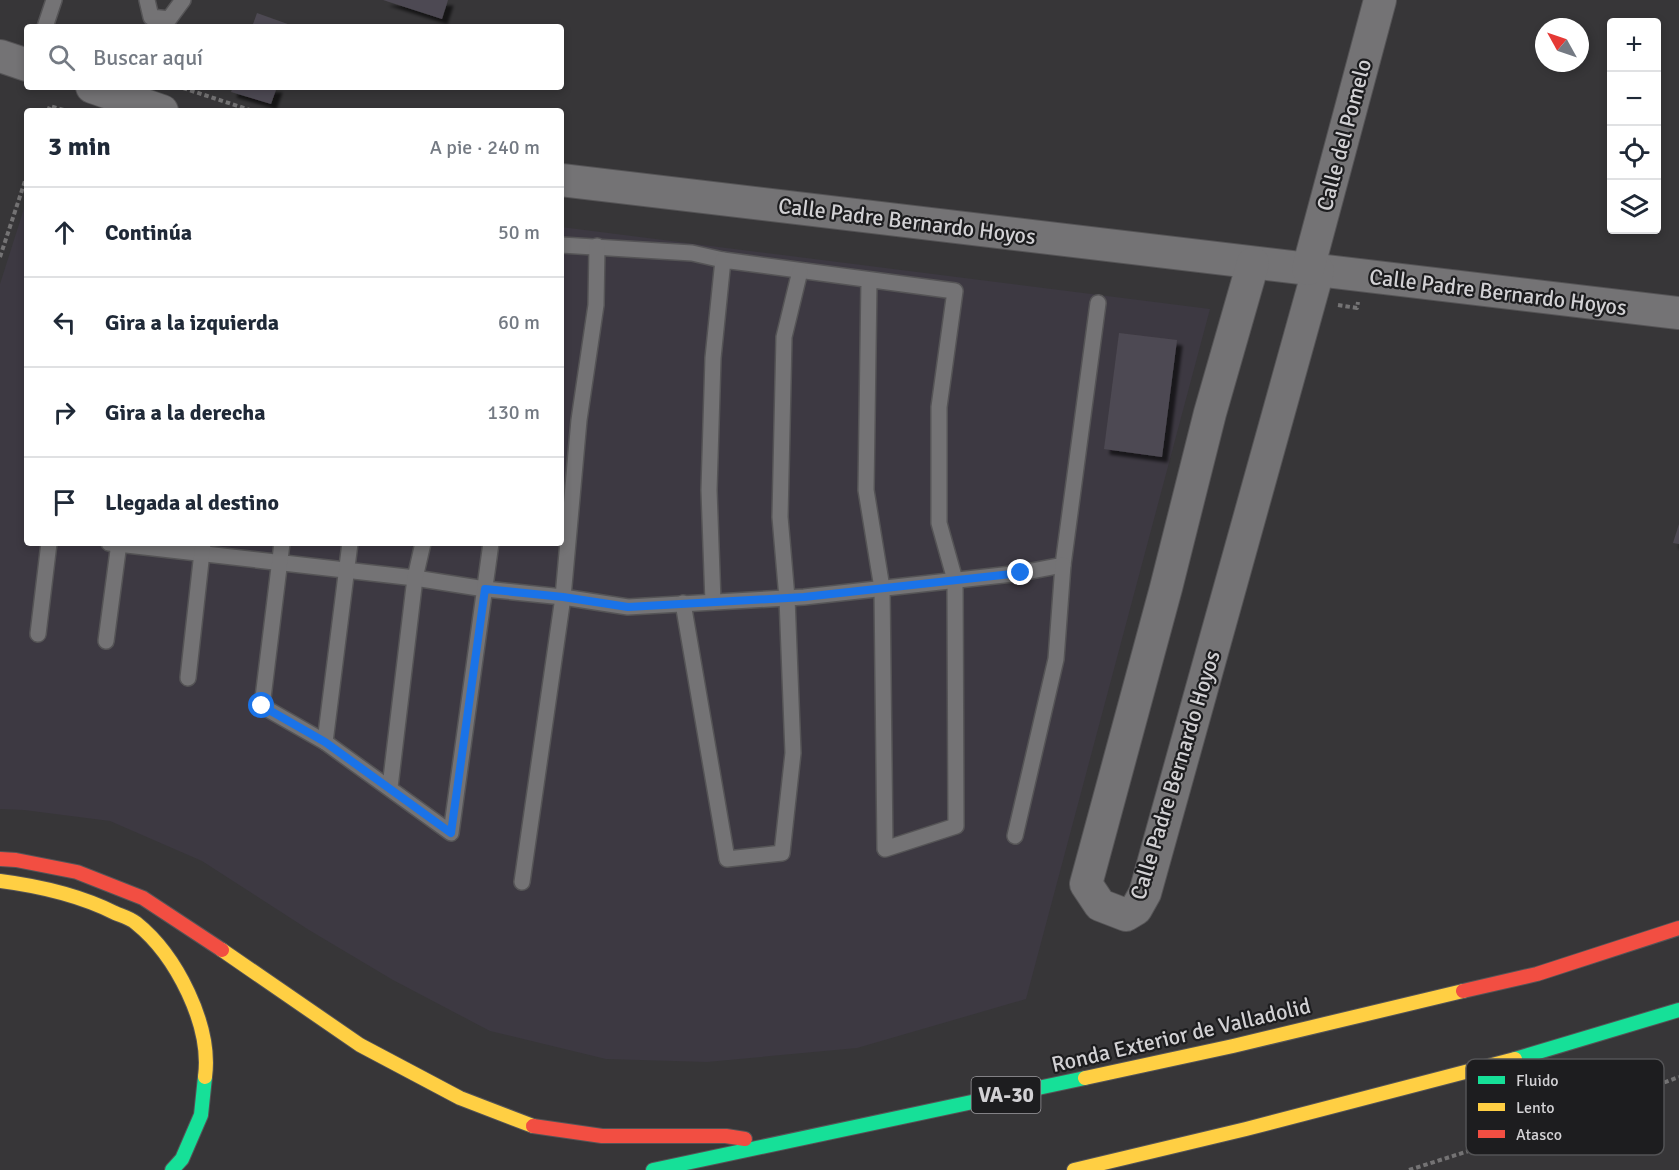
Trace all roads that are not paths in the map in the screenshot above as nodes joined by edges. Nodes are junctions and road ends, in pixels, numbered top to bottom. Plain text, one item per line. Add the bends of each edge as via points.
1 (54, 0) edge
2 (147, 0) edge
3 (183, 0) edge
4 (1380, 0) edge
5 (46, 24) edge
6 (0, 56) edge
7 (24, 64) edge
8 (101, 90) edge
9 (153, 108) edge
10 (564, 180) edge
11 (564, 245) edge
12 (597, 246) junction
13 (723, 260) junction
14 (1253, 263) junction
15 (1313, 270) junction
16 (800, 271) junction
17 (869, 280) junction
18 (1098, 303) dead end
19 (1679, 314) edge
20 (49, 546) edge
21 (115, 546) edge
22 (159, 546) edge
23 (282, 546) edge
24 (350, 546) edge
25 (422, 546) edge
26 (491, 546) edge
27 (203, 548) edge
28 (280, 564) junction
29 (1063, 565) junction
30 (347, 571) junction
31 (415, 578) junction
32 (955, 580) junction
33 (882, 588) junction
34 (485, 589) junction
35 (563, 597) junction
36 (787, 598) junction
37 (713, 602) junction
38 (683, 603) junction
39 (38, 634) dead end
40 (106, 641) dead end
41 (188, 678) dead end
42 (325, 742) junction
43 (390, 787) junction
44 (1015, 836) dead end
45 (0, 859) edge
46 (0, 881) edge
47 (522, 882) dead end
48 (1679, 928) edge
49 (1679, 1010) edge
50 (1514, 1059) edge
51 (1466, 1072) edge
52 (780, 1143) junction
53 (172, 1170) edge
54 (652, 1170) edge
55 (1074, 1170) edge

1 - 5 lane
2 - 3 lane via 151,17 169,19
4 - 15 street, Calle del Pomelo
6 - 7 street
8 - 9 street
10 - 14 street, Calle Padre Bernardo Hoyos
11 - 12 lane
12 - 13 lane via 692,252
12 - 35 lane via 596,305 579,420
13 - 16 lane
13 - 37 lane via 713,358
14 - 15 street, Calle Padre Bernardo Hoyos
14 - 15 street, Calle Padre Bernardo Hoyos via 1086,884 1100,905 1126,915 1136,909 1145,892
15 - 19 street, Calle Padre Bernardo Hoyos
16 - 17 lane
16 - 36 lane via 784,337 780,517
17 - 32 lane via 955,291 939,407 939,523
17 - 33 lane via 866,490
18 - 29 lane
20 - 39 lane
21 - 40 lane
22 - 27 lane
23 - 28 lane
24 - 30 lane
25 - 31 lane
26 - 34 lane
27 - 28 lane
27 - 41 lane
28 - 30 lane
28 - 42 lane via 262,706
29 - 32 lane
29 - 44 lane via 1056,659
30 - 31 lane
30 - 42 lane
31 - 34 lane
31 - 43 lane
32 - 33 lane
32 - 33 lane via 956,826 885,849
33 - 36 lane
34 - 35 lane
34 - 43 lane via 451,833
35 - 38 lane via 628,607
35 - 47 lane
36 - 37 lane
36 - 38 lane via 793,753 782,853 727,860
37 - 38 lane
42 - 43 lane
45 - 52 highway via 77,872 143,898 360,1045 460,1098 530,1125 602,1136 726,1136
46 - 53 highway via 91,901 126,917 173,963 197,1011 207,1064 201,1115 182,1159
48 - 52 highway, Ronda Exterior de Valladolid / VA-30 via 1537,974 1233,1046
49 - 50 highway
51 - 55 highway
52 - 54 highway, Ronda Exterior de Valladolid / VA-30

